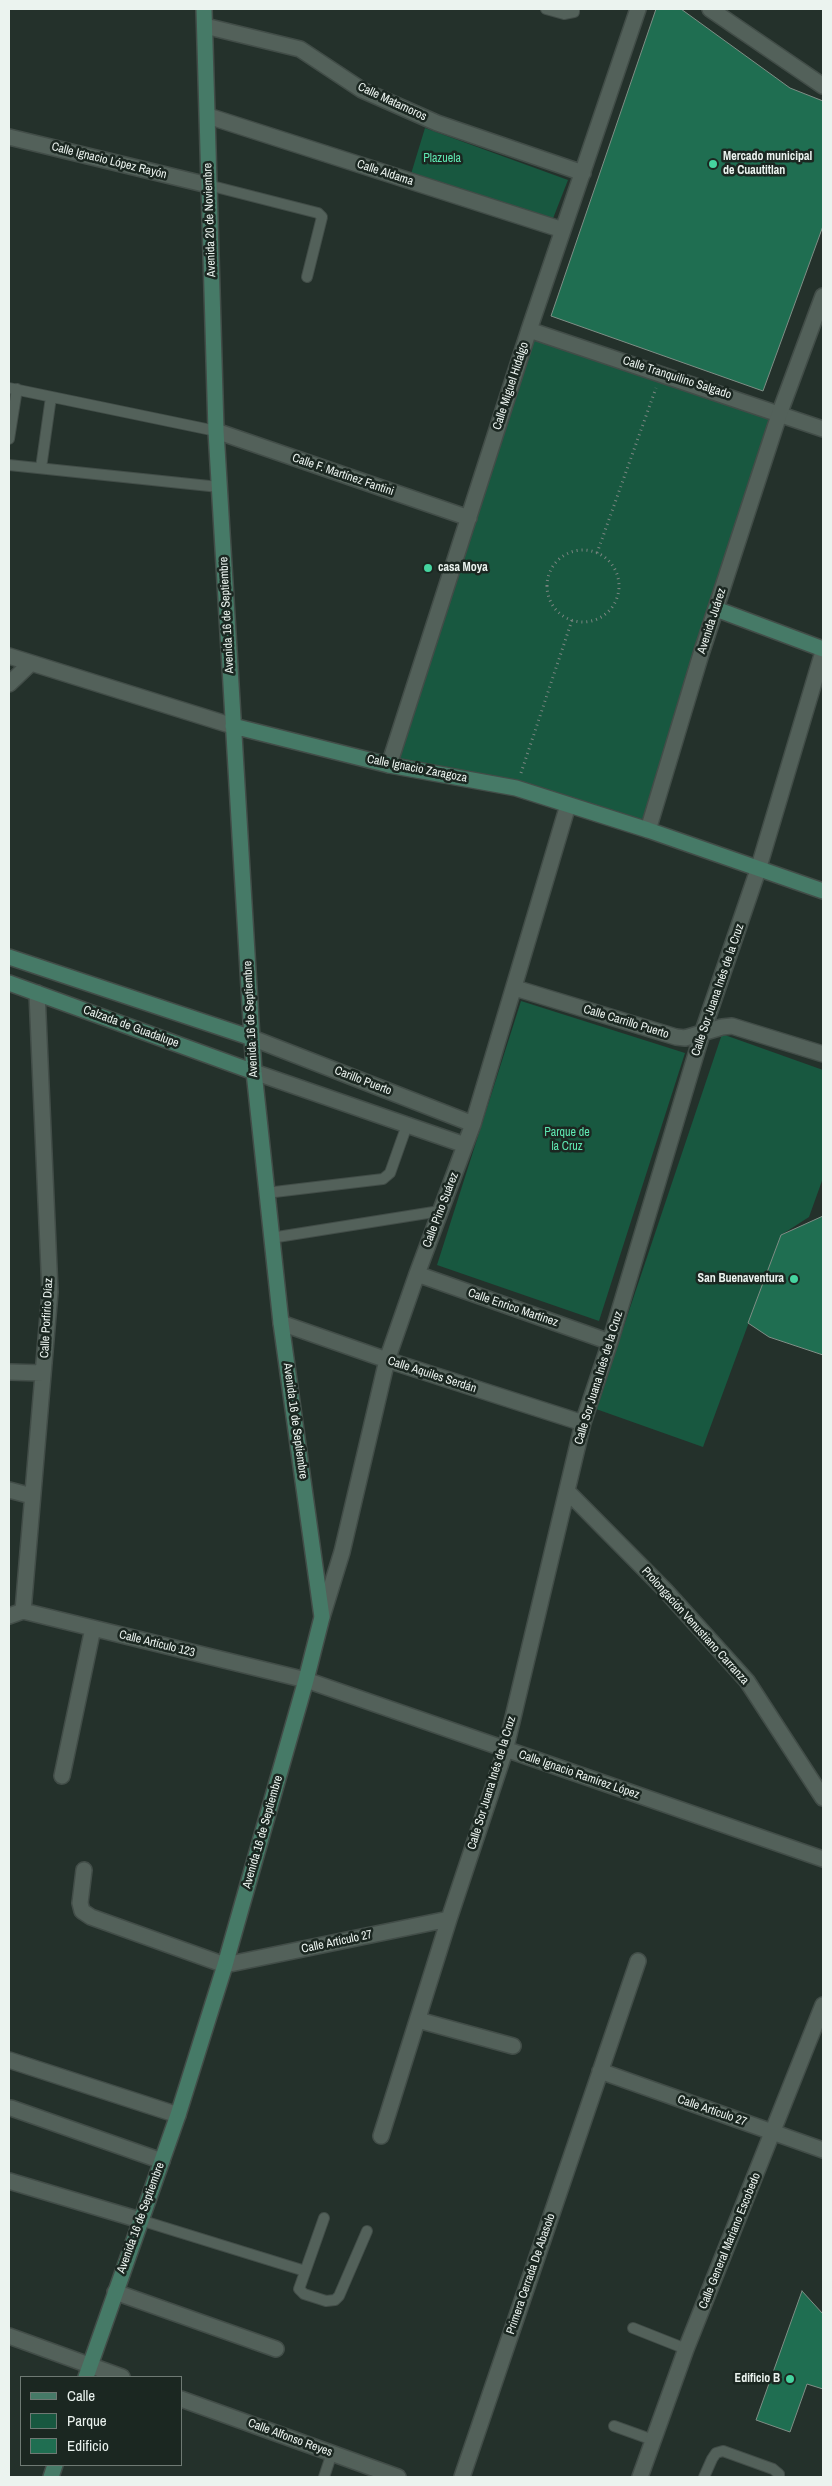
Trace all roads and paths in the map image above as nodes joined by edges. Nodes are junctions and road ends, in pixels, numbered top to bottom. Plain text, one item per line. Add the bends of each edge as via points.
1 (204, 9) edge
2 (546, 9) edge
3 (574, 9) edge
4 (638, 9) edge
5 (710, 9) edge
6 (205, 26) junction
7 (823, 86) edge
8 (208, 116) junction
9 (9, 137) edge
10 (583, 173) junction
11 (208, 185) junction
12 (563, 230) junction
13 (307, 277) dead end
14 (823, 296) edge
15 (529, 330) junction
16 (661, 373) junction
17 (13, 389) edge
18 (51, 396) junction
19 (780, 412) junction
20 (823, 428) edge
21 (216, 431) junction
22 (9, 439) edge
23 (9, 465) edge
24 (41, 468) junction
25 (219, 487) junction
26 (469, 518) junction
27 (598, 553) junction
28 (716, 609) junction
29 (572, 620) junction
30 (823, 650) edge
31 (9, 656) edge
32 (31, 663) junction
33 (9, 684) edge
34 (233, 726) junction
35 (389, 765) junction
36 (516, 788) junction
37 (568, 805) junction
38 (648, 830) junction
39 (758, 870) junction
40 (823, 891) edge
41 (9, 957) edge
42 (9, 983) edge
43 (515, 988) junction
44 (37, 993) junction
45 (702, 1034) junction
46 (252, 1038) junction
47 (823, 1054) edge
48 (254, 1072) junction
49 (473, 1124) junction
50 (407, 1125) junction
51 (465, 1145) junction
52 (266, 1193) junction
53 (440, 1211) junction
54 (271, 1238) junction
55 (417, 1274) junction
56 (281, 1323) junction
57 (610, 1342) junction
58 (387, 1360) junction
59 (9, 1372) edge
60 (43, 1373) junction
61 (584, 1423) junction
62 (9, 1490) edge
63 (568, 1492) junction
64 (32, 1496) junction
65 (16, 1614) edge
66 (322, 1617) junction
67 (93, 1628) junction
68 (306, 1680) junction
69 (505, 1751) junction
70 (62, 1776) dead end
71 (823, 1798) edge
72 (823, 1859) edge
73 (84, 1870) dead end
74 (449, 1919) junction
75 (638, 1961) dead end
76 (225, 1965) junction
77 (823, 2005) edge
78 (418, 2020) junction
79 (513, 2046) dead end
80 (9, 2060) edge
81 (600, 2072) junction
82 (11, 2108) dead end
83 (178, 2115) junction
84 (774, 2132) junction
85 (382, 2136) dead end
86 (823, 2150) edge
87 (162, 2161) junction
88 (9, 2181) edge
89 (324, 2218) dead end
90 (140, 2220) junction
91 (367, 2231) dead end
92 (305, 2271) junction
93 (115, 2292) junction
94 (633, 2328) dead end
95 (9, 2336) edge
96 (276, 2349) dead end
97 (686, 2349) junction
98 (88, 2371) edge
99 (116, 2376) edge
100 (182, 2399) edge
101 (614, 2426) dead end
102 (653, 2440) junction
103 (332, 2453) junction
104 (324, 2477) edge
105 (398, 2477) edge
106 (462, 2477) edge
107 (640, 2477) edge
108 (704, 2477) edge
109 (779, 2477) edge

1 - 6 main road, Avenida 20 de Noviembre
2 - 3 lane via 564,14 574,12
4 - 10 street, Calle Miguel Hidalgo
5 - 7 street
6 - 8 main road, Avenida 20 de Noviembre
6 - 10 street, Calle Matamoros via 300,48 362,90 437,122
8 - 11 main road, Avenida 20 de Noviembre
8 - 12 street, Calle Aldama
9 - 11 street, Calle Ignacio López Rayón
10 - 12 street, Calle Miguel Hidalgo
11 - 13 lane via 318,212 322,217
11 - 21 main road, Avenida 20 de Noviembre
12 - 15 street, Calle Miguel Hidalgo
14 - 19 street, Avenida Juárez
15 - 16 street, Calle Tranquilino Salgado
15 - 26 street, Calle Miguel Hidalgo
16 - 19 street, Calle Tranquilino Salgado
16 - 27 path
17 - 18 lane
17 - 22 lane
18 - 21 lane
18 - 24 lane
19 - 20 street, Calle Tranquilino Salgado
19 - 28 street, Avenida Juárez
21 - 25 main road, Avenida 16 de Septiembre
21 - 26 street, Calle F. Martínez Fantini
23 - 24 lane
24 - 25 lane
25 - 34 main road, Avenida 16 de Septiembre
26 - 35 street, Calle Miguel Hidalgo
27 - 29 path via 615,569 618,593 605,614 584,622
27 - 29 path via 586,550 563,555 548,574 546,585 553,607
28 - 30 main road
28 - 38 street, Avenida Juárez
29 - 36 path
30 - 39 street, Calle Sor Juana Inés de la Cruz
31 - 32 street, Calle Ignacio Zaragoza
32 - 33 street
32 - 34 street, Calle Ignacio Zaragoza
34 - 35 main road, Calle Ignacio Zaragoza
34 - 46 main road, Avenida 16 de Septiembre
35 - 36 main road, Calle Ignacio Zaragoza
36 - 37 main road, Calle Ignacio Zaragoza
37 - 38 main road, Calle Ignacio Zaragoza
37 - 43 street, Calle Pino Suárez
38 - 39 main road, Calle Ignacio Zaragoza
39 - 40 main road, Calle Ignacio Zaragoza
39 - 45 street, Calle Sor Juana Inés de la Cruz
41 - 46 main road
42 - 44 main road, Calzada de Guadalupe
43 - 45 street, Calle Carrillo Puerto via 676,1037
43 - 49 street, Calle Pino Suárez
44 - 48 main road, Calzada de Guadalupe
44 - 60 street, Calle Porfirio Díaz via 50,1292
45 - 47 street, Calle Carrillo Puerto via 722,1026 745,1028
45 - 57 street, Calle Sor Juana Inés de la Cruz
46 - 48 main road, Avenida 16 de Septiembre
46 - 49 street, Carillo Puerto
48 - 50 street
48 - 52 main road, Avenida 16 de Septiembre
49 - 51 street, Calle Pino Suárez
50 - 51 street
50 - 52 lane via 390,1173 383,1179
51 - 53 street, Calle Pino Suárez
52 - 54 main road, Avenida 16 de Septiembre
53 - 54 lane
53 - 55 street, Calle Pino Suárez
54 - 56 main road, Avenida 16 de Septiembre
55 - 57 street, Calle Enrico Martínez
55 - 58 street, Calle Pino Suárez
56 - 58 street, Calle Aquiles Serdán
56 - 66 main road, Avenida 16 de Septiembre
57 - 61 street, Calle Sor Juana Inés de la Cruz
58 - 61 street, Calle Aquiles Serdán
58 - 66 street, Calle Pino Suárez via 342,1552
59 - 60 street
60 - 64 street, Calle Porfirio Díaz
61 - 63 street, Calle Sor Juana Inés de la Cruz
62 - 64 street
63 - 69 street, Calle Sor Juana Inés de la Cruz
63 - 71 street, Prolongación Venustiano Carranza via 665,1590 747,1681
64 - 65 street, Calle Porfirio Díaz
65 - 67 street, Calle Artículo 123
66 - 68 main road, Avenida 16 de Septiembre
67 - 68 street, Calle Artículo 123
67 - 70 street
68 - 69 street, Calle Ignacio Ramírez López
68 - 76 main road, Avenida 16 de Septiembre
69 - 72 street, Calle Ignacio Ramírez López
69 - 74 street, Calle Sor Juana Inés de la Cruz
73 - 76 street via 82,1911
74 - 76 street, Calle Artículo 27
74 - 78 street, Calle Sor Juana Inés de la Cruz
75 - 81 street, Primera Cerrada De Abasolo
76 - 83 main road, Avenida 16 de Septiembre
77 - 84 street, Calle General Mariano Escobedo
78 - 79 street
78 - 85 street, Calle Sor Juana Inés de la Cruz
80 - 83 street
81 - 84 street, Calle Artículo 27
81 - 106 street, Primera Cerrada De Abasolo
82 - 87 street
83 - 87 main road, Avenida 16 de Septiembre
84 - 86 street, Calle Artículo 27
84 - 97 street, Calle General Mariano Escobedo
87 - 90 main road, Avenida 16 de Septiembre
88 - 90 street
89 - 92 lane
90 - 92 lane
90 - 93 main road, Avenida 16 de Septiembre
91 - 92 lane via 335,2300 326,2301 304,2294 299,2289
93 - 96 street
93 - 98 main road, Avenida 16 de Septiembre
94 - 97 lane
95 - 98 street
97 - 102 street, Calle General Mariano Escobedo
98 - 99 street
100 - 103 street, Calle Alfonso Reyes
101 - 102 lane
102 - 107 street, Calle General Mariano Escobedo
103 - 104 lane
103 - 105 street, Calle Alfonso Reyes
108 - 109 lane via 716,2454 723,2451 773,2469

